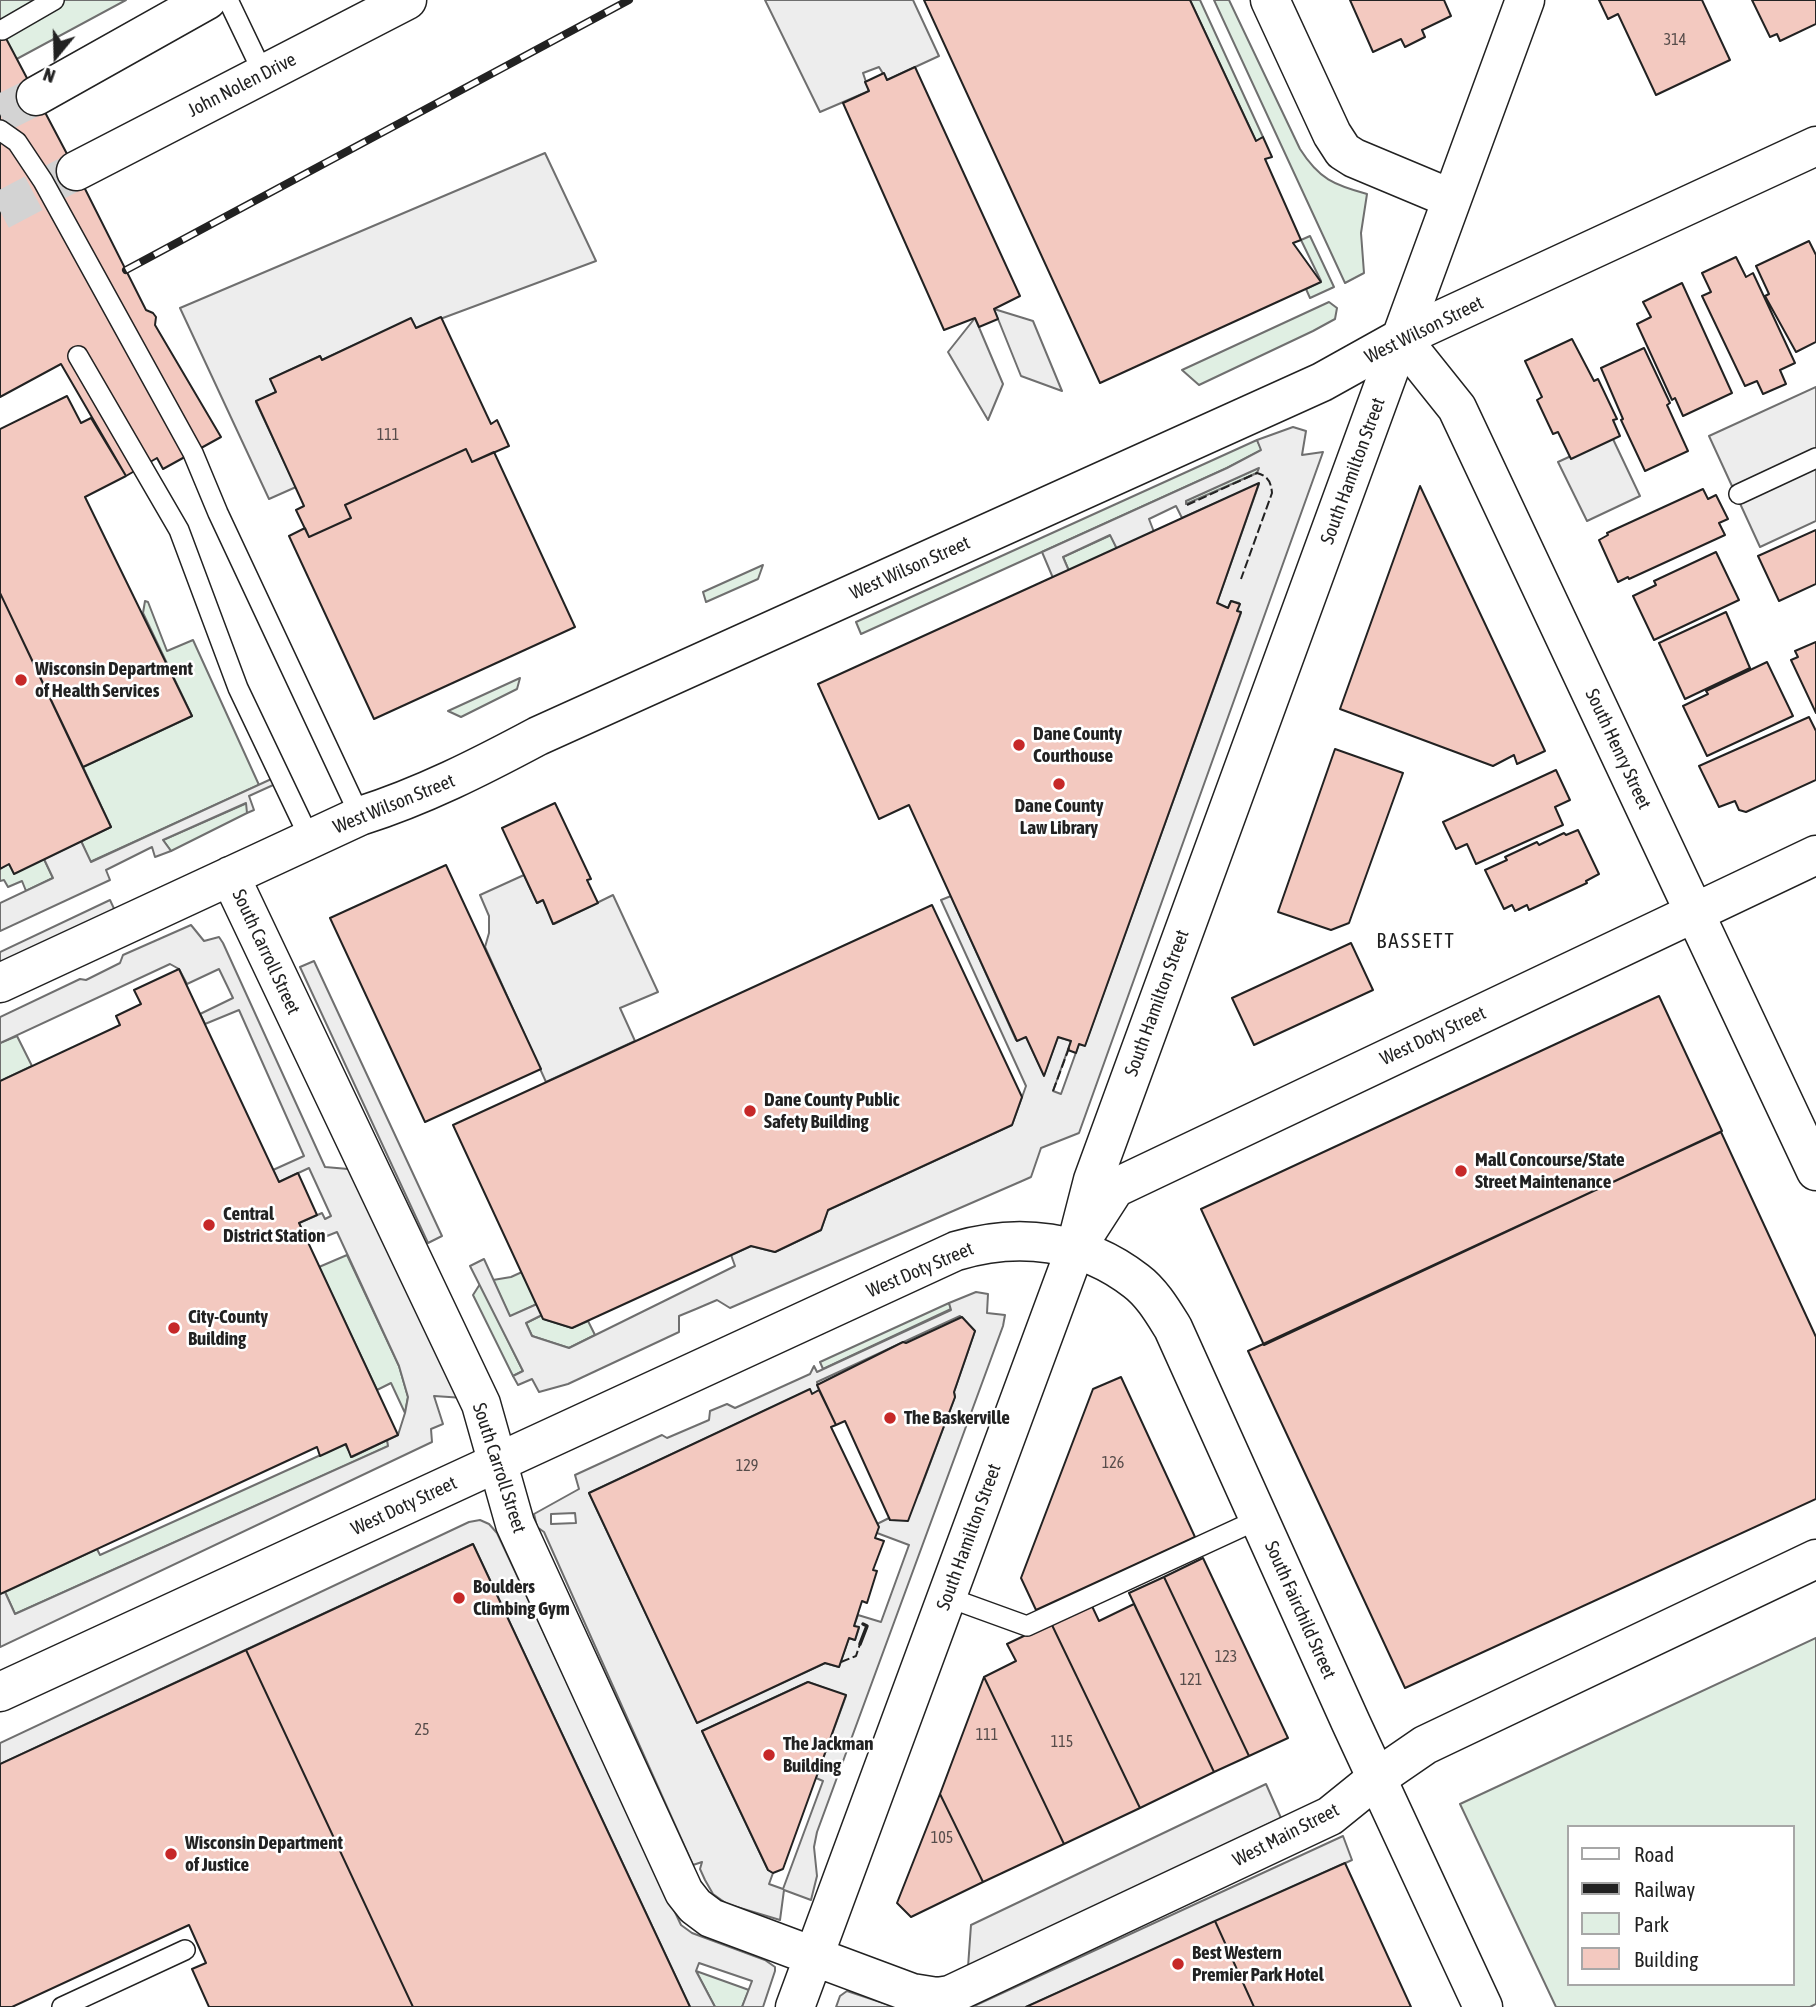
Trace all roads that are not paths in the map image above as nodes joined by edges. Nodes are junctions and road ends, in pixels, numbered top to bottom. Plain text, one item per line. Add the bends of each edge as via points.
1 (54, 0) edge
2 (207, 0) edge
3 (228, 0) edge
4 (407, 0) edge
5 (1269, 0) edge
6 (1525, 0) edge
7 (2, 30) edge
8 (263, 73) junction
9 (36, 96) tunnel mouth
10 (0, 130) edge
11 (1816, 146) edge
12 (76, 171) tunnel mouth
13 (1452, 199) junction
14 (1401, 338) junction
15 (78, 356) dead end
16 (1816, 458) edge
17 (1739, 494) dead end
18 (360, 816) junction
19 (310, 839) junction
20 (1816, 855) edge
21 (230, 876) junction
22 (1694, 912) junction
23 (0, 983) edge
24 (1816, 1171) edge
25 (1075, 1250) junction
26 (497, 1462) junction
27 (1259, 1519) junction
28 (1816, 1559) edge
29 (947, 1597) junction
30 (0, 1692) edge
31 (1377, 1778) junction
32 (185, 1950) dead end
33 (814, 1956) junction
34 (62, 2007) edge
35 (795, 2007) edge
36 (1483, 2007) edge

1 - 7 lane
2 - 9 street
3 - 8 lane
4 - 8 street, John Nolen Drive
5 - 13 street via 1343,152
6 - 13 street, South Hamilton Street
8 - 12 street, John Nolen Drive
10 - 18 lane via 17,142 43,181 193,453
11 - 14 street, West Wilson Street
13 - 14 street, South Hamilton Street
14 - 18 street, West Wilson Street via 1322,382 538,736 405,802
14 - 22 street, South Henry Street via 1457,408
14 - 25 street, South Hamilton Street via 1093,1180
15 - 19 lane via 179,530 237,688
16 - 17 lane
18 - 19 street, West Wilson Street
19 - 21 street, West Wilson Street
20 - 22 street, West Doty Street
21 - 23 street, West Wilson Street
21 - 26 street, South Carroll Street via 481,1404
22 - 24 street, South Henry Street
22 - 25 street, West Doty Street via 1115,1188
25 - 26 street, West Doty Street via 1032,1240 981,1243 956,1251
25 - 27 street, South Fairchild Street via 1138,1282 1163,1312
25 - 29 street, South Hamilton Street
26 - 30 street, West Doty Street
26 - 33 street, South Carroll Street via 515,1524 684,1892 711,1918
27 - 29 lane via 1027,1626
27 - 31 street, South Fairchild Street
28 - 31 street, West Main Street via 1425,1745
29 - 33 street, South Hamilton Street
31 - 33 street, West Main Street via 1330,1816 950,1995 925,1996
31 - 36 street, South Fairchild Street
32 - 34 lane
33 - 35 street, South Hamilton Street

